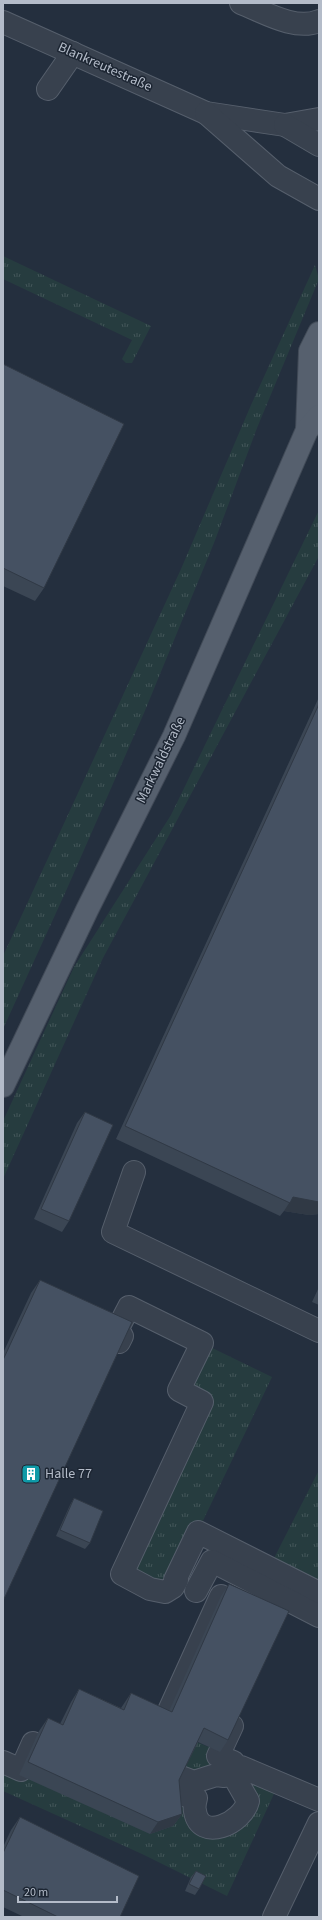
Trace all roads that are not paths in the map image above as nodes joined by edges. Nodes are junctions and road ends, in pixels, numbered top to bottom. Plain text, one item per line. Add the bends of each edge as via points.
1 (241, 3) edge
2 (319, 21) edge
3 (3, 22) edge
4 (73, 53) junction
5 (48, 89) dead end
6 (206, 113) junction
7 (319, 119) edge
8 (285, 125) junction
9 (319, 145) edge
10 (319, 199) edge
11 (319, 333) edge
12 (313, 423) edge
13 (3, 1086) edge
14 (134, 1172) dead end
15 (319, 1331) edge
16 (112, 1357) edge
17 (216, 1552) junction
18 (196, 1591) dead end
19 (319, 1593) edge
20 (319, 1616) edge
21 (267, 1617) edge
22 (129, 1708) edge
23 (240, 1709) edge
24 (54, 1738) edge
25 (3, 1762) edge
26 (319, 1800) edge
27 (319, 1823) edge
28 (274, 1917) edge

1 - 2 street via 289,22 310,25
3 - 4 street, Blankreutestraße
4 - 5 street
4 - 6 street, Blankreutestraße
6 - 8 street, Blankreutestraße
6 - 10 street, Blankreutestraße via 278,176
7 - 8 street, Blankreutestraße
8 - 9 street, Blankreutestraße
11 - 12 main road, Markwaldstraße via 310,351
12 - 13 main road, Markwaldstraße via 174,736 86,910
14 - 15 street via 113,1232
16 - 17 street via 122,1336 116,1332 129,1307 202,1343 179,1390 202,1402 122,1574 150,1589 165,1592 175,1584 198,1532
17 - 18 street
17 - 19 street
17 - 20 street
21 - 22 street via 221,1596 163,1724
23 - 26 street via 218,1756 233,1762 233,1767 224,1776 216,1775 194,1782 178,1776 170,1792 196,1798 195,1810 198,1817 204,1825 213,1829 230,1822 247,1808 248,1801 236,1780 241,1767
24 - 25 street via 39,1731 21,1770
27 - 28 street

